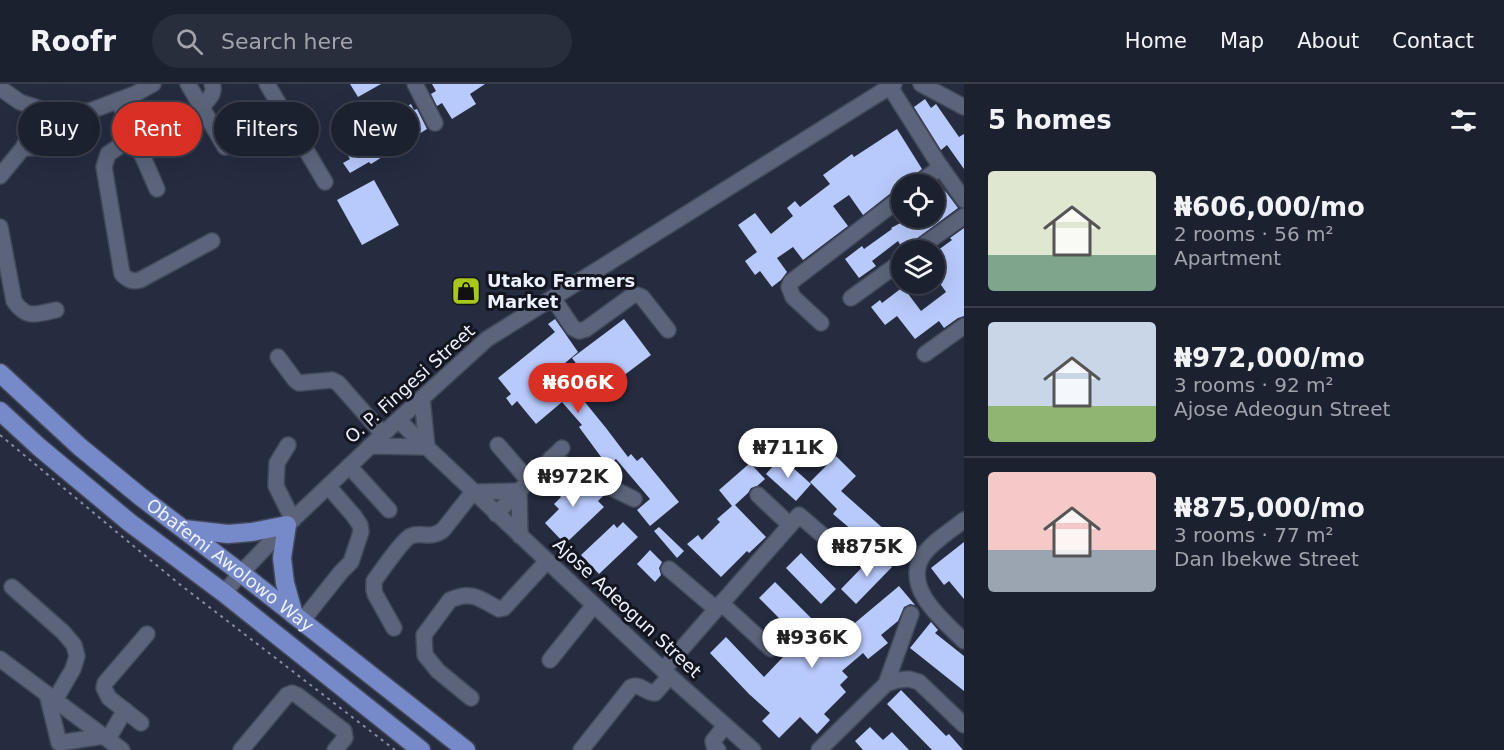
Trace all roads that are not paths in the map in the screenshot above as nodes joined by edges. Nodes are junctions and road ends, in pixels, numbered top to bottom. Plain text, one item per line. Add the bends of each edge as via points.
1 (153, 84) edge
2 (188, 84) edge
3 (212, 84) edge
4 (267, 84) edge
5 (414, 84) edge
6 (921, 84) edge
7 (886, 87) edge
8 (0, 88) edge
9 (118, 100) joint
10 (20, 102) edge
11 (199, 102) edge
12 (202, 105) edge
13 (100, 107) edge
14 (964, 107) edge
15 (202, 108) edge
16 (435, 123) dead end
17 (214, 128) edge
18 (112, 151) edge
19 (18, 154) edge
20 (143, 156) edge
21 (941, 167) junction
22 (932, 174) edge
23 (0, 176) edge
24 (325, 182) dead end
25 (157, 189) dead end
26 (964, 200) edge
27 (891, 205) edge
28 (964, 216) edge
29 (0, 227) edge
30 (930, 240) edge
31 (212, 241) dead end
32 (891, 269) edge
33 (553, 298) junction
34 (851, 298) dead end
35 (56, 310) dead end
36 (821, 323) dead end
37 (964, 327) edge
38 (668, 330) dead end
39 (925, 354) dead end
40 (278, 357) dead end
41 (0, 373) edge
42 (422, 398) junction
43 (0, 411) edge
44 (398, 420) junction
45 (383, 434) junction
46 (288, 445) dead end
47 (370, 446) junction
48 (498, 446) dead end
49 (427, 447) junction
50 (349, 466) junction
51 (328, 486) junction
52 (524, 486) junction
53 (473, 492) junction
54 (758, 495) dead end
55 (634, 499) dead end
56 (388, 510) dead end
57 (496, 514) junction
58 (794, 520) junction
59 (964, 520) edge
60 (290, 522) junction
61 (184, 530) junction
62 (520, 536) junction
63 (849, 558) dead end
64 (547, 561) junction
65 (669, 569) dead end
66 (241, 573) junction
67 (12, 586) dead end
68 (224, 593) junction
69 (594, 605) junction
70 (719, 606) junction
71 (911, 614) dead end
72 (298, 618) junction
73 (394, 628) dead end
74 (147, 634) dead end
75 (964, 641) edge
76 (771, 649) dead end
77 (0, 659) edge
78 (550, 660) dead end
79 (667, 673) junction
80 (886, 684) junction
81 (51, 697) junction
82 (471, 698) dead end
83 (125, 710) junction
84 (78, 717) junction
85 (141, 723) dead end
86 (964, 725) edge
87 (726, 726) junction
88 (106, 738) junction
89 (57, 747) edge
90 (122, 750) edge
91 (241, 750) edge
92 (335, 750) edge
93 (421, 750) edge
94 (466, 750) edge
95 (581, 750) edge
96 (718, 750) edge
97 (753, 750) edge
98 (819, 750) edge

1 - 9 street
2 - 11 street
3 - 12 street via 213,94
4 - 24 street
5 - 16 street
6 - 14 street
7 - 21 street
7 - 33 street, O. P. Fingesi Street
8 - 10 street
9 - 13 street
15 - 17 street
18 - 31 street via 104,168 122,274 134,282 140,280
19 - 23 street
20 - 25 street
21 - 22 street
21 - 26 street
27 - 36 street via 791,282 793,297
28 - 30 street
29 - 35 street via 14,301 30,315
32 - 34 street
33 - 38 street via 579,331 637,295
33 - 42 street, O. P. Fingesi Street via 487,339
37 - 39 street
40 - 45 street via 299,383 338,383
41 - 61 main road, Obafemi Awolowo Way via 80,447
42 - 44 street, O. P. Fingesi Street
42 - 49 street
43 - 68 main road, Obafemi Awolowo Way via 129,522
44 - 45 street, O. P. Fingesi Street
44 - 49 street, Ajose Adeogun Street
45 - 47 street, O. P. Fingesi Street
46 - 60 street via 277,463 276,486
47 - 49 street
47 - 50 street, O. P. Fingesi Street
48 - 52 street
49 - 53 street, Ajose Adeogun Street
50 - 51 street, O. P. Fingesi Street
50 - 56 street
51 - 60 street, O. P. Fingesi Street
51 - 72 street via 354,516 361,532 351,562
52 - 53 street
52 - 55 street via 556,453
52 - 57 street
52 - 62 street
53 - 57 street, Ajose Adeogun Street
53 - 73 street via 438,534 407,538 374,581 375,594
54 - 58 street
57 - 62 street, Ajose Adeogun Street
58 - 63 street
58 - 70 street
59 - 75 street via 923,556 918,576 922,596
60 - 61 main road via 228,534
60 - 66 street, O. P. Fingesi Street
60 - 72 main road via 282,558 285,583
61 - 66 main road, Obafemi Awolowo Way
62 - 64 street, Ajose Adeogun Street
64 - 69 street, Ajose Adeogun Street
64 - 82 street via 504,608 475,596 455,598 424,635 425,655
65 - 70 street
66 - 68 street, O. P. Fingesi Street
66 - 72 main road, Obafemi Awolowo Way
67 - 81 street via 74,645 77,656 73,669
68 - 93 main road, Obafemi Awolowo Way
69 - 78 street
69 - 79 street, Ajose Adeogun Street
70 - 76 street
70 - 79 street
71 - 80 street
72 - 94 main road, Obafemi Awolowo Way
74 - 83 street via 105,683 109,698
77 - 81 street
79 - 87 street, Ajose Adeogun Street
79 - 95 street via 653,694 640,686 631,687
80 - 86 street via 909,679 919,682
80 - 98 street
81 - 84 street
81 - 89 street
83 - 85 street
83 - 88 street
84 - 88 street
84 - 89 street
87 - 96 street via 713,741
87 - 97 street, Ajose Adeogun Street
88 - 89 street
88 - 90 street
91 - 92 street via 286,695 292,693 344,731 345,738

